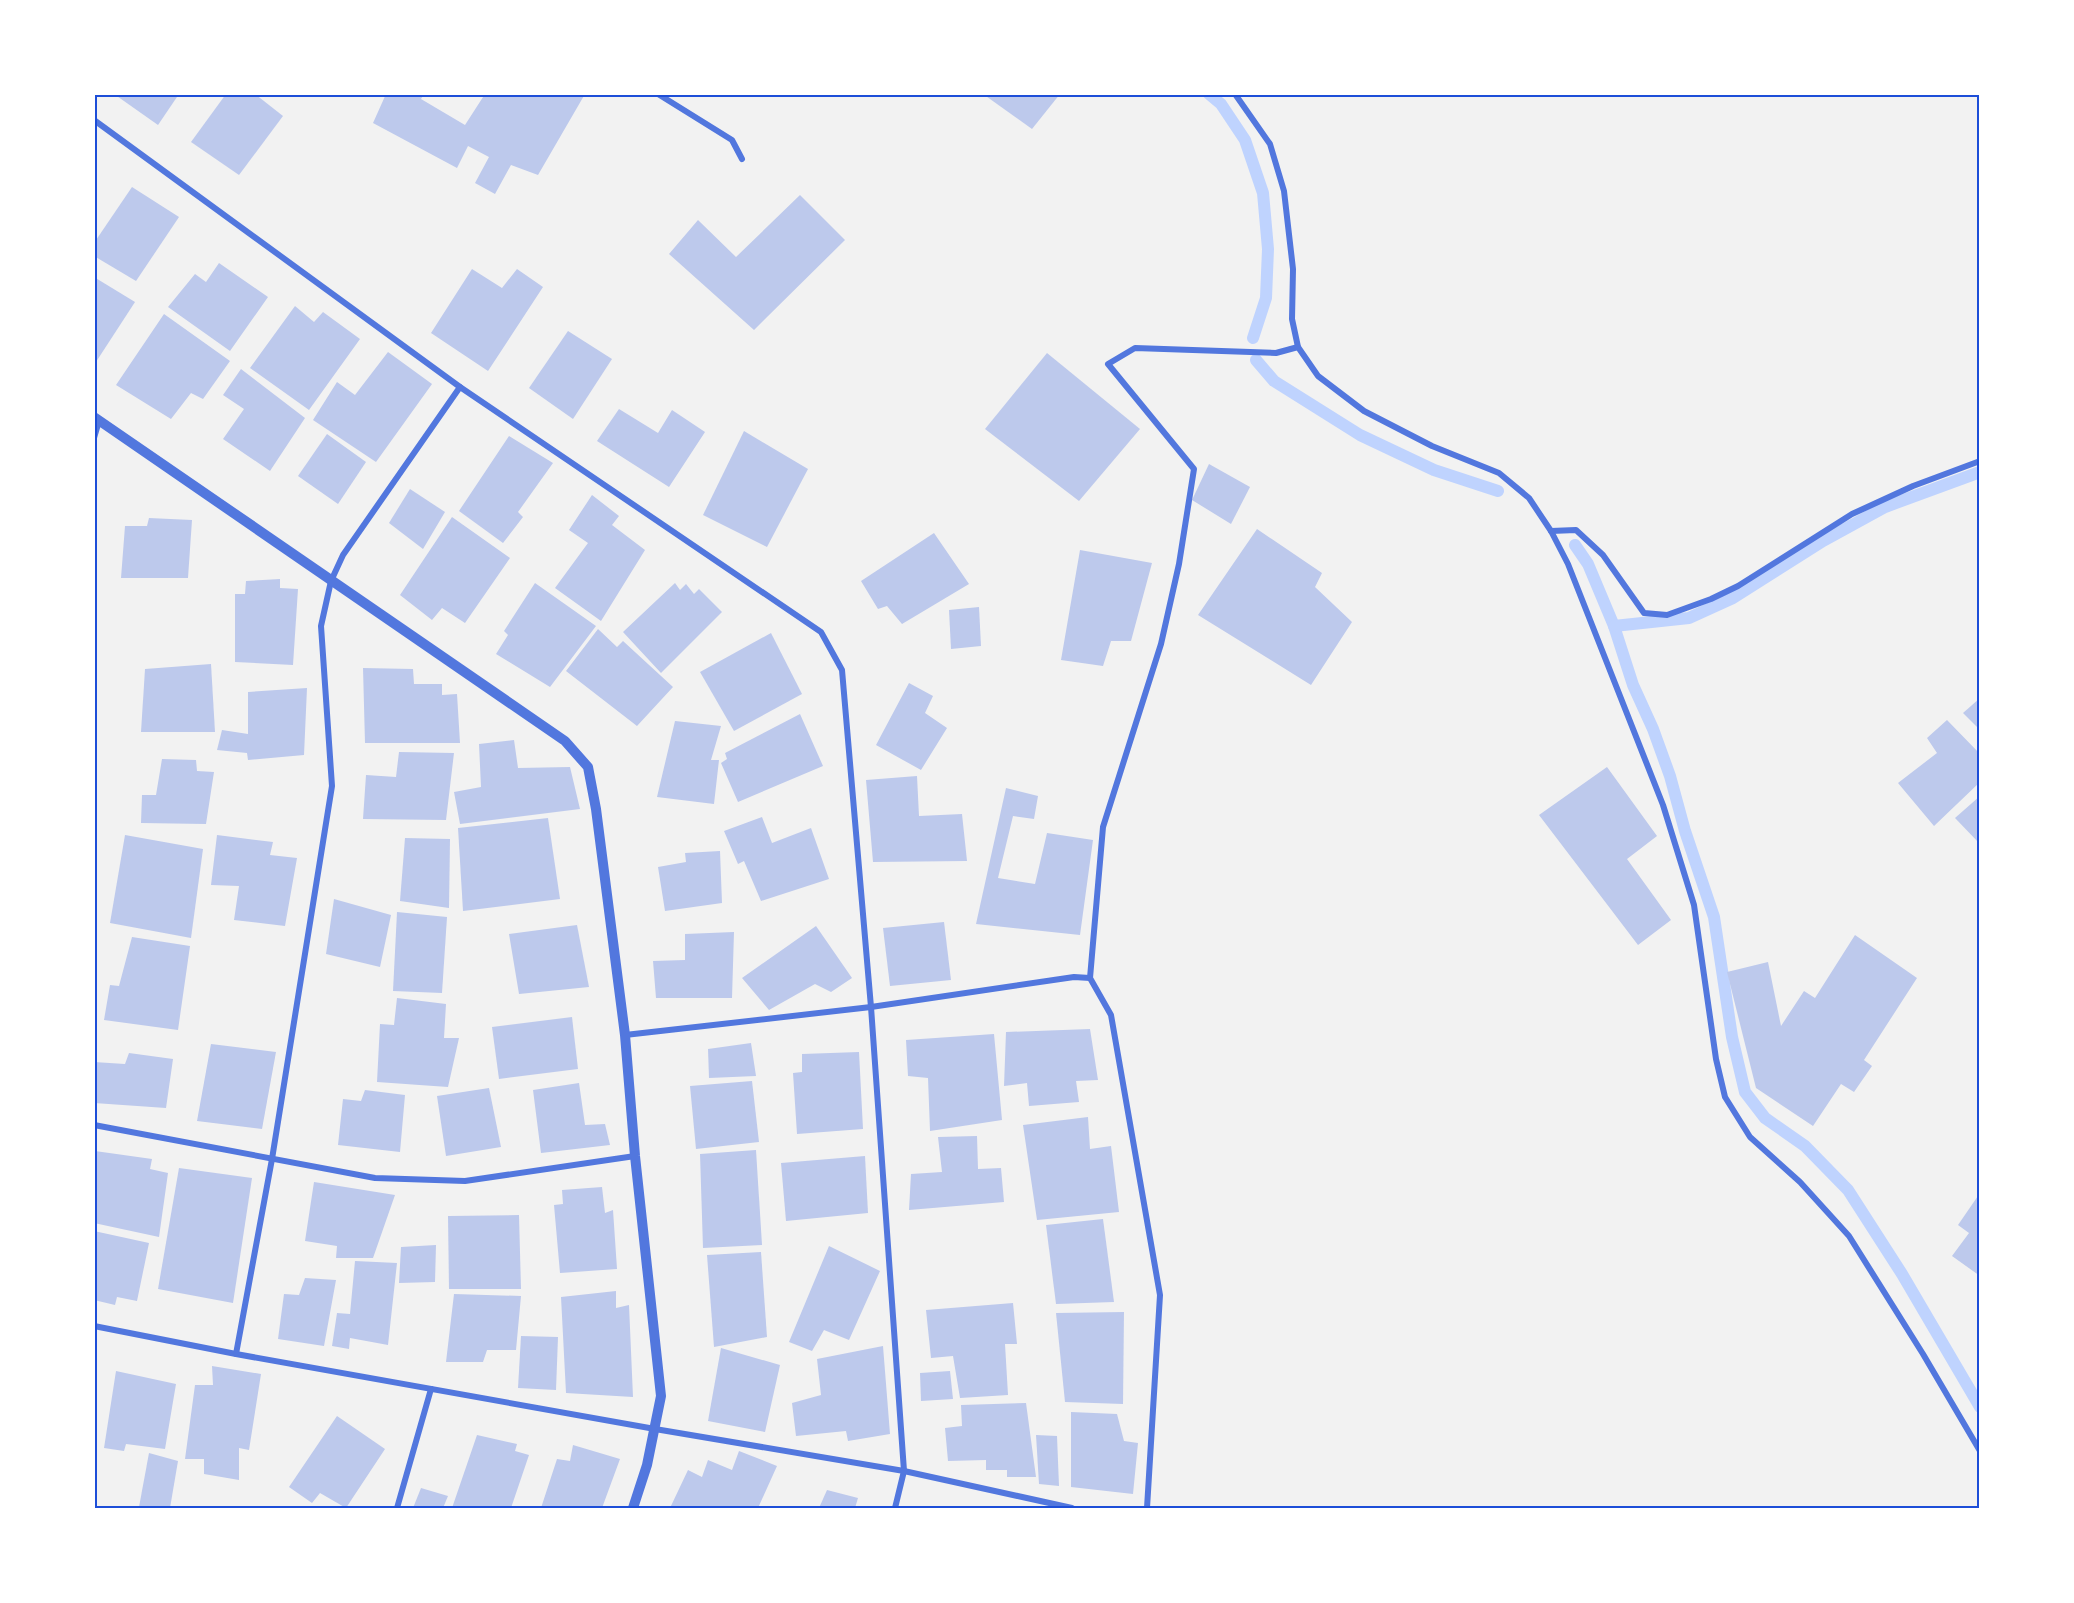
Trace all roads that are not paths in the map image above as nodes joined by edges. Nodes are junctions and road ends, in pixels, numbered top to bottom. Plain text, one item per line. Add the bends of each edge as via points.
1 (658, 94) edge
2 (1235, 94) edge
3 (669, 97) edge
4 (94, 120) edge
5 (742, 159) dead end
6 (1298, 347) junction
7 (460, 387) junction
8 (97, 419) edge
9 (94, 438) edge
10 (1980, 461) edge
11 (1551, 531) junction
12 (331, 580) junction
13 (1090, 978) junction
14 (871, 1007) junction
15 (625, 1035) junction
16 (94, 1125) edge
17 (635, 1156) junction
18 (272, 1159) junction
19 (94, 1326) edge
20 (236, 1354) junction
21 (431, 1389) junction
22 (655, 1429) junction
23 (1980, 1451) edge
24 (904, 1471) junction
25 (397, 1509) edge
26 (633, 1509) edge
27 (895, 1509) edge
28 (1072, 1509) edge
29 (1147, 1509) edge

1 - 3 street
2 - 6 street via 1270,144 1284,191 1293,269 1292,319
3 - 5 street via 732,140
4 - 7 street
6 - 11 street via 1318,376 1364,411 1432,446 1499,473 1529,498
6 - 13 street via 1276,353 1136,348 1108,364 1194,469 1161,644 1103,827
7 - 12 street via 343,555
7 - 14 street via 821,632 842,670
8 - 9 street
8 - 12 street
10 - 11 street via 1852,514 1738,586 1667,615 1644,613 1603,555 1575,530
11 - 23 street via 1568,564 1663,805 1694,905 1725,1097 1750,1137 1800,1182 1849,1236
12 - 15 street via 565,741 588,767
12 - 18 street via 321,626 332,786
13 - 14 street via 1074,977
13 - 29 street via 1111,1015 1160,1295
14 - 15 street
14 - 24 street
15 - 17 street
16 - 18 street
17 - 18 street via 465,1181 375,1178
17 - 22 street via 661,1396
18 - 20 street
19 - 20 street
20 - 21 street
21 - 22 street
21 - 25 street
22 - 24 street
22 - 26 street
24 - 27 street
24 - 28 street

